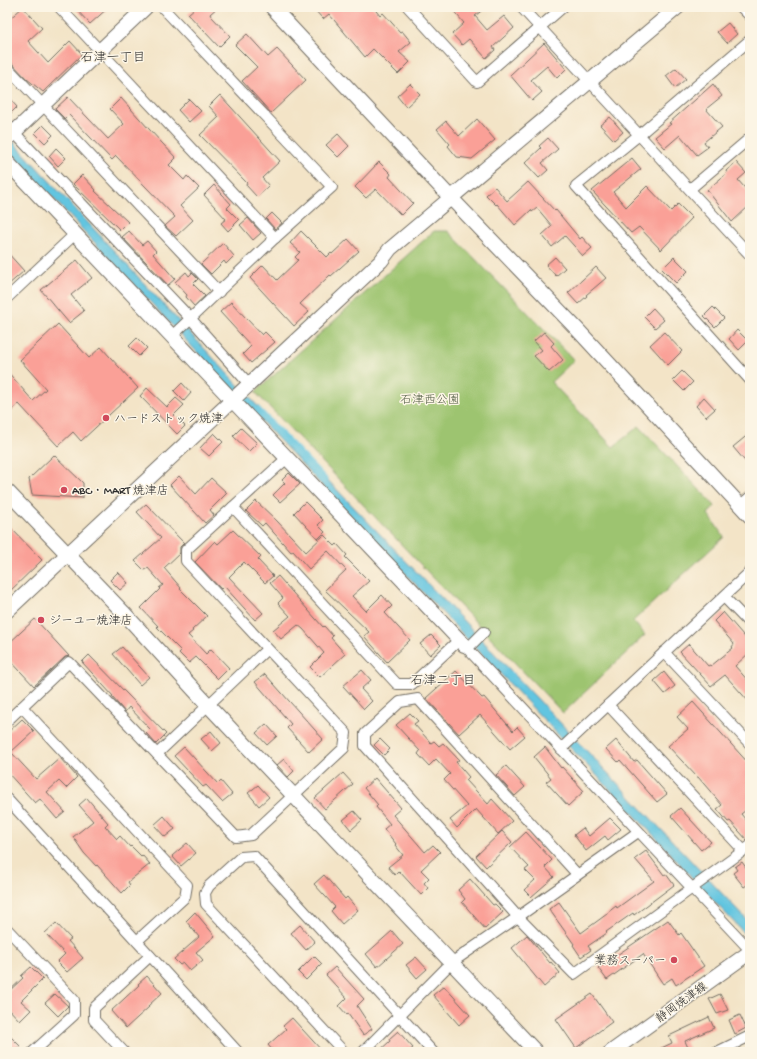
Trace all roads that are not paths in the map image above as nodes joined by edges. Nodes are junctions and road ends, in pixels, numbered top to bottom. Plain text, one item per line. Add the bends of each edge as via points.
1 (59, 7) edge
2 (146, 7) edge
3 (162, 7) edge
4 (272, 7) edge
5 (408, 7) edge
6 (521, 7) edge
7 (563, 7) edge
8 (678, 7) edge
9 (741, 7) edge
10 (750, 16) edge
11 (539, 27) junction
12 (750, 40) edge
13 (100, 50) junction
14 (7, 67) edge
15 (590, 82) junction
16 (43, 105) junction
17 (9, 132) edge
18 (639, 135) junction
19 (750, 138) edge
20 (7, 162) edge
21 (690, 189) junction
22 (452, 198) junction
23 (75, 234) junction
24 (275, 238) junction
25 (750, 255) edge
26 (219, 292) junction
27 (7, 298) edge
28 (191, 319) junction
29 (174, 334) junction
30 (750, 380) edge
31 (249, 384) junction
32 (232, 400) junction
33 (287, 458) junction
34 (7, 491) edge
35 (747, 506) edge
36 (233, 507) junction
37 (68, 554) junction
38 (750, 572) edge
39 (724, 597) junction
40 (7, 611) edge
41 (750, 624) edge
42 (484, 632) dead end
43 (464, 644) junction
44 (267, 649) junction
45 (664, 652) junction
46 (208, 704) junction
47 (608, 705) junction
48 (22, 707) junction
49 (7, 721) edge
50 (750, 744) edge
51 (563, 747) junction
52 (157, 754) junction
53 (294, 794) junction
54 (7, 799) edge
55 (638, 832) junction
56 (746, 848) edge
57 (577, 874) junction
58 (694, 887) junction
59 (518, 917) junction
60 (7, 929) edge
61 (137, 941) junction
62 (750, 951) edge
63 (150, 956) junction
64 (451, 963) junction
65 (400, 1015) junction
66 (750, 1036) edge
67 (234, 1051) edge
68 (33, 1052) edge
69 (124, 1052) edge
70 (344, 1052) edge
71 (363, 1052) edge
72 (434, 1052) edge
73 (536, 1052) edge
74 (612, 1052) edge
75 (717, 1052) edge

1 - 13 street
2 - 13 street
3 - 24 street via 332,187
4 - 22 street
5 - 11 street via 477,82
6 - 11 street
7 - 11 street
8 - 15 street
9 - 10 street
11 - 15 street
12 - 18 street
13 - 16 street
13 - 24 street
14 - 16 street
15 - 18 street
15 - 22 street
16 - 17 street
16 - 26 street
17 - 28 street
18 - 21 street
18 - 30 street via 576,186
19 - 21 street
20 - 23 street
21 - 25 street
22 - 31 street via 390,249 381,261
22 - 35 street
23 - 27 street
23 - 29 street
24 - 26 street
26 - 28 street
28 - 29 street
28 - 31 street
29 - 32 street
31 - 32 street
32 - 33 street
32 - 37 street
33 - 36 street
33 - 43 street
34 - 37 street
36 - 43 street via 397,684 412,684
36 - 44 street via 186,550 186,561
37 - 40 street
37 - 46 street
38 - 39 street
39 - 41 street
39 - 45 street
42 - 43 street
43 - 51 street
44 - 46 street
44 - 53 street via 346,733 344,748
45 - 47 street
45 - 50 street
46 - 52 street
46 - 53 street
47 - 51 street
47 - 56 street
48 - 49 street
48 - 52 street via 69,662
48 - 61 street via 187,884 185,897
51 - 55 street
52 - 53 street via 236,837 251,835
53 - 64 street
54 - 61 street
55 - 57 street
55 - 58 street
56 - 58 street
57 - 59 street
57 - 59 street via 418,699 400,702 366,734 365,746
58 - 59 street via 574,974
58 - 62 street
59 - 64 street
60 - 68 street via 74,1000 74,1015
61 - 63 street
62 - 74 street, 静岡焼津線
63 - 67 street
63 - 69 street via 94,1008 94,1020
64 - 65 street
64 - 73 street
65 - 70 street via 254,856 241,856 209,886 205,893 206,904
65 - 71 street
65 - 72 street
66 - 75 street

